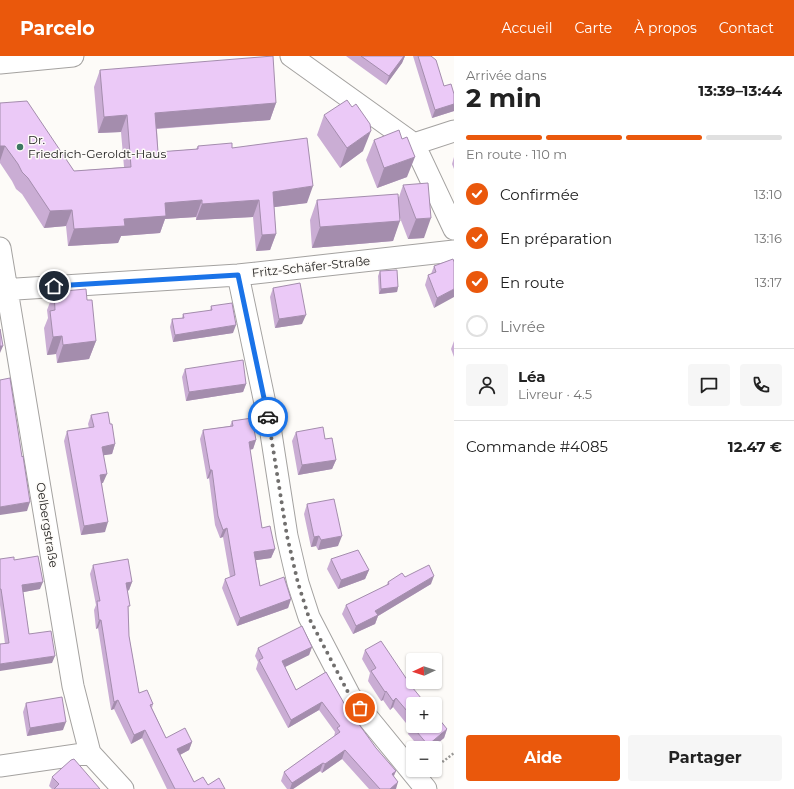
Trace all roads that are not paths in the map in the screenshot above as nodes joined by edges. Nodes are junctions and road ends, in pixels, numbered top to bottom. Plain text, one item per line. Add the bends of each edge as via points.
1 (73, 56) edge
2 (291, 56) edge
3 (0, 63) edge
4 (454, 131) edge
5 (414, 144) junction
6 (454, 229) edge
7 (0, 248) edge
8 (454, 251) edge
9 (238, 275) junction
10 (4, 289) edge
11 (90, 752) junction
12 (0, 766) edge
13 (123, 789) edge
14 (426, 789) edge

1 - 3 street
2 - 5 street
4 - 5 street
5 - 6 street
7 - 10 street, Oelbergstraße
8 - 9 street, Fritz-Schäfer-Straße
9 - 10 street, Fritz-Schäfer-Straße
9 - 14 street via 270,426 287,536 309,618 350,696
10 - 11 street, Oelbergstraße via 73,686
11 - 12 street
11 - 13 street, Oelbergstraße

